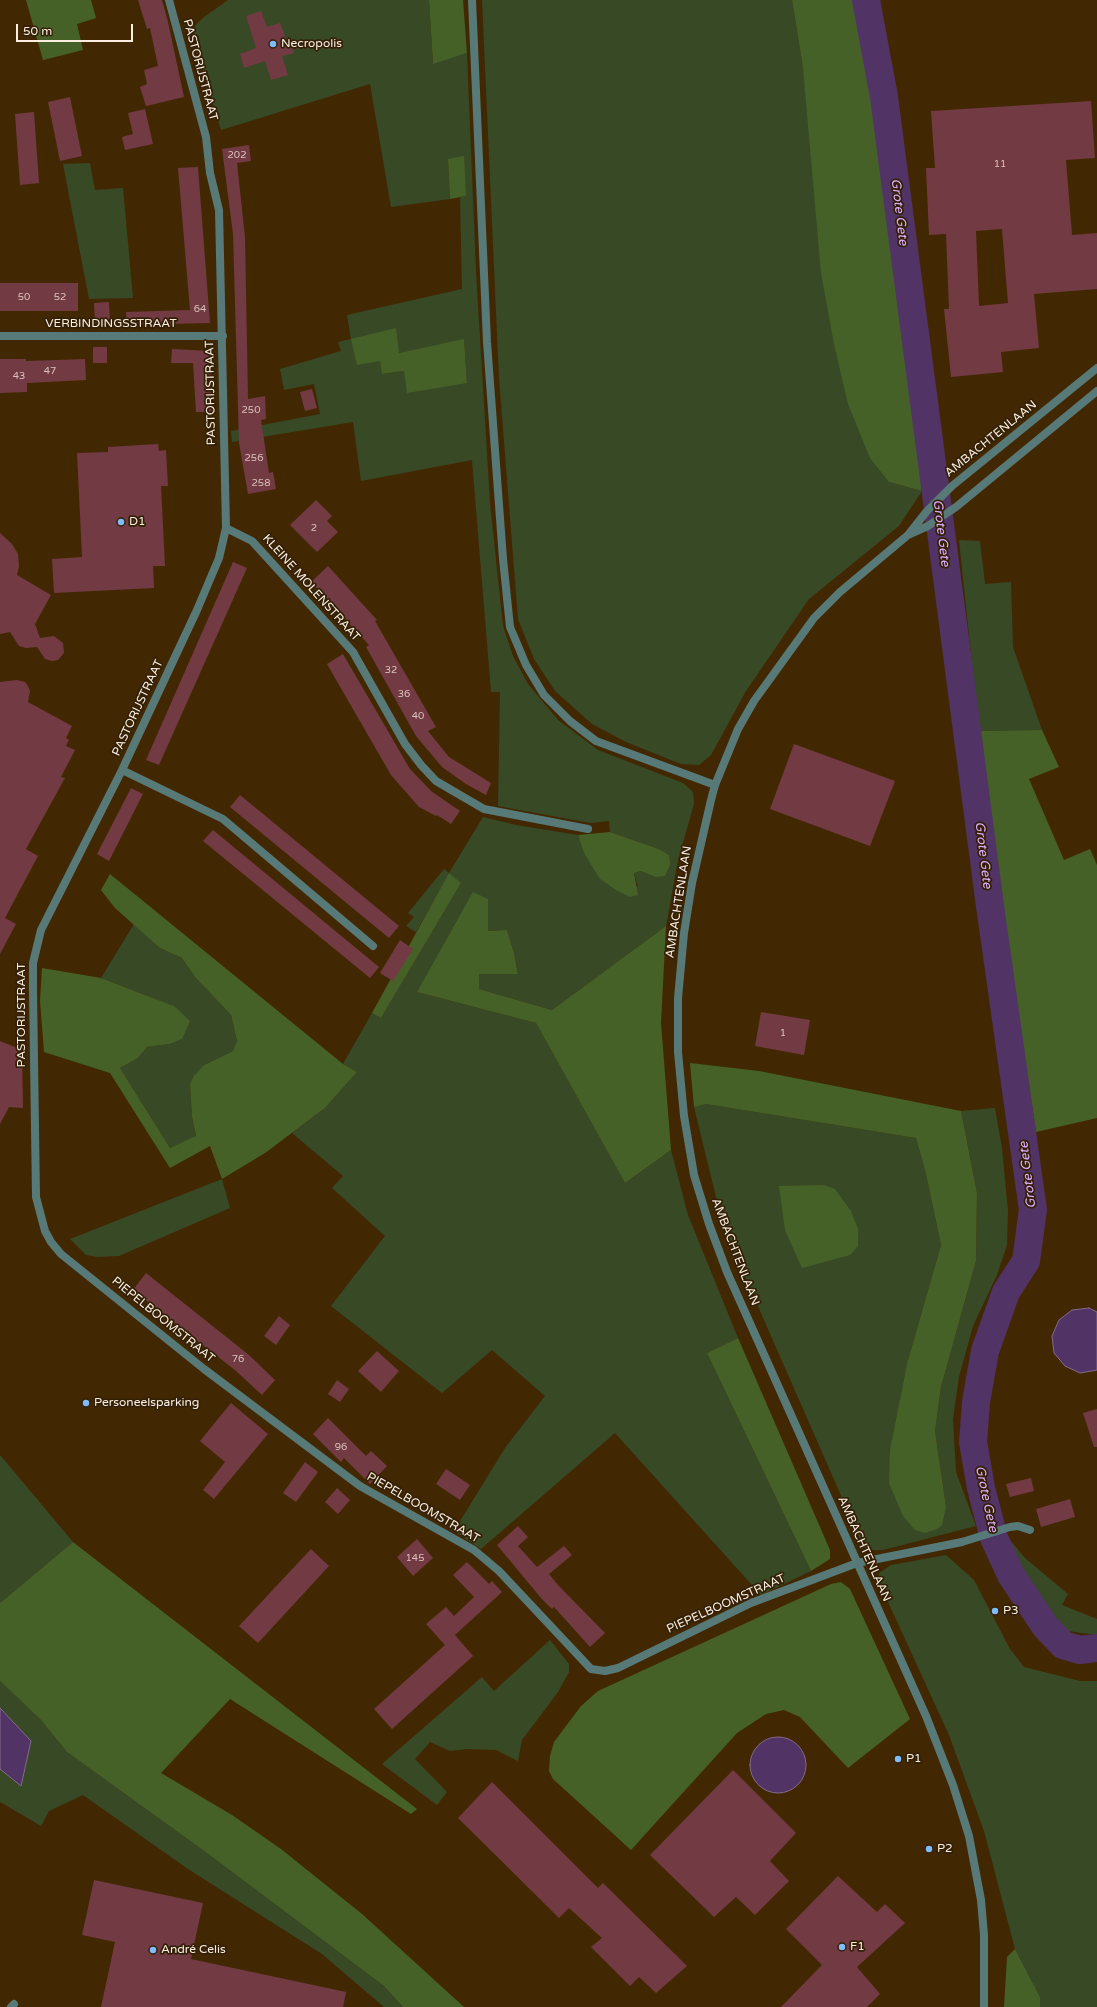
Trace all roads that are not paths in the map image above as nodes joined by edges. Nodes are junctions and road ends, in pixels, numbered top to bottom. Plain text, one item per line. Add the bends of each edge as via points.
1 (169, 0) edge
2 (472, 0) edge
3 (0, 336) edge
4 (222, 336) junction
5 (1097, 368) edge
6 (1097, 391) edge
7 (226, 528) junction
8 (908, 536) junction
9 (122, 770) junction
10 (715, 784) junction
11 (588, 828) dead end
12 (373, 946) dead end
13 (45, 1232) joint
14 (1030, 1530) dead end
15 (857, 1563) junction
16 (984, 2007) edge

1 - 4 street, PASTORIJSTRAAT via 199,107 219,210
2 - 10 street via 487,342 510,627 526,665 544,695 570,722 596,741
3 - 4 street, VERBINDINGSSTRAAT
4 - 7 street, PASTORIJSTRAAT
5 - 8 street, AMBACHTENLAAN via 952,486 927,511
6 - 8 street, AMBACHTENLAAN via 956,507
7 - 9 street, PASTORIJSTRAAT via 214,571
7 - 11 street, KLEINE MOLENSTRAAT via 252,541 353,652 405,744 436,781 484,809
8 - 10 street, AMBACHTENLAAN via 840,592 814,618 754,701 738,729
9 - 12 street, PASTORIJSTRAAT via 223,818
9 - 13 street, PASTORIJSTRAAT via 41,930 33,963 36,1197
10 - 15 street, AMBACHTENLAAN via 692,883 678,998 678,1052 684,1116 694,1174 727,1272
13 - 15 street, PIEPELBOOMSTRAAT via 61,1254 204,1369 360,1486 474,1550 499,1571 592,1669 605,1671 618,1668 751,1603
14 - 15 street, PIEPELBOOMSTRAAT via 1018,1526 1002,1529 962,1542
15 - 16 street, AMBACHTENLAAN via 944,1758 969,1836 981,1900 984,1935

